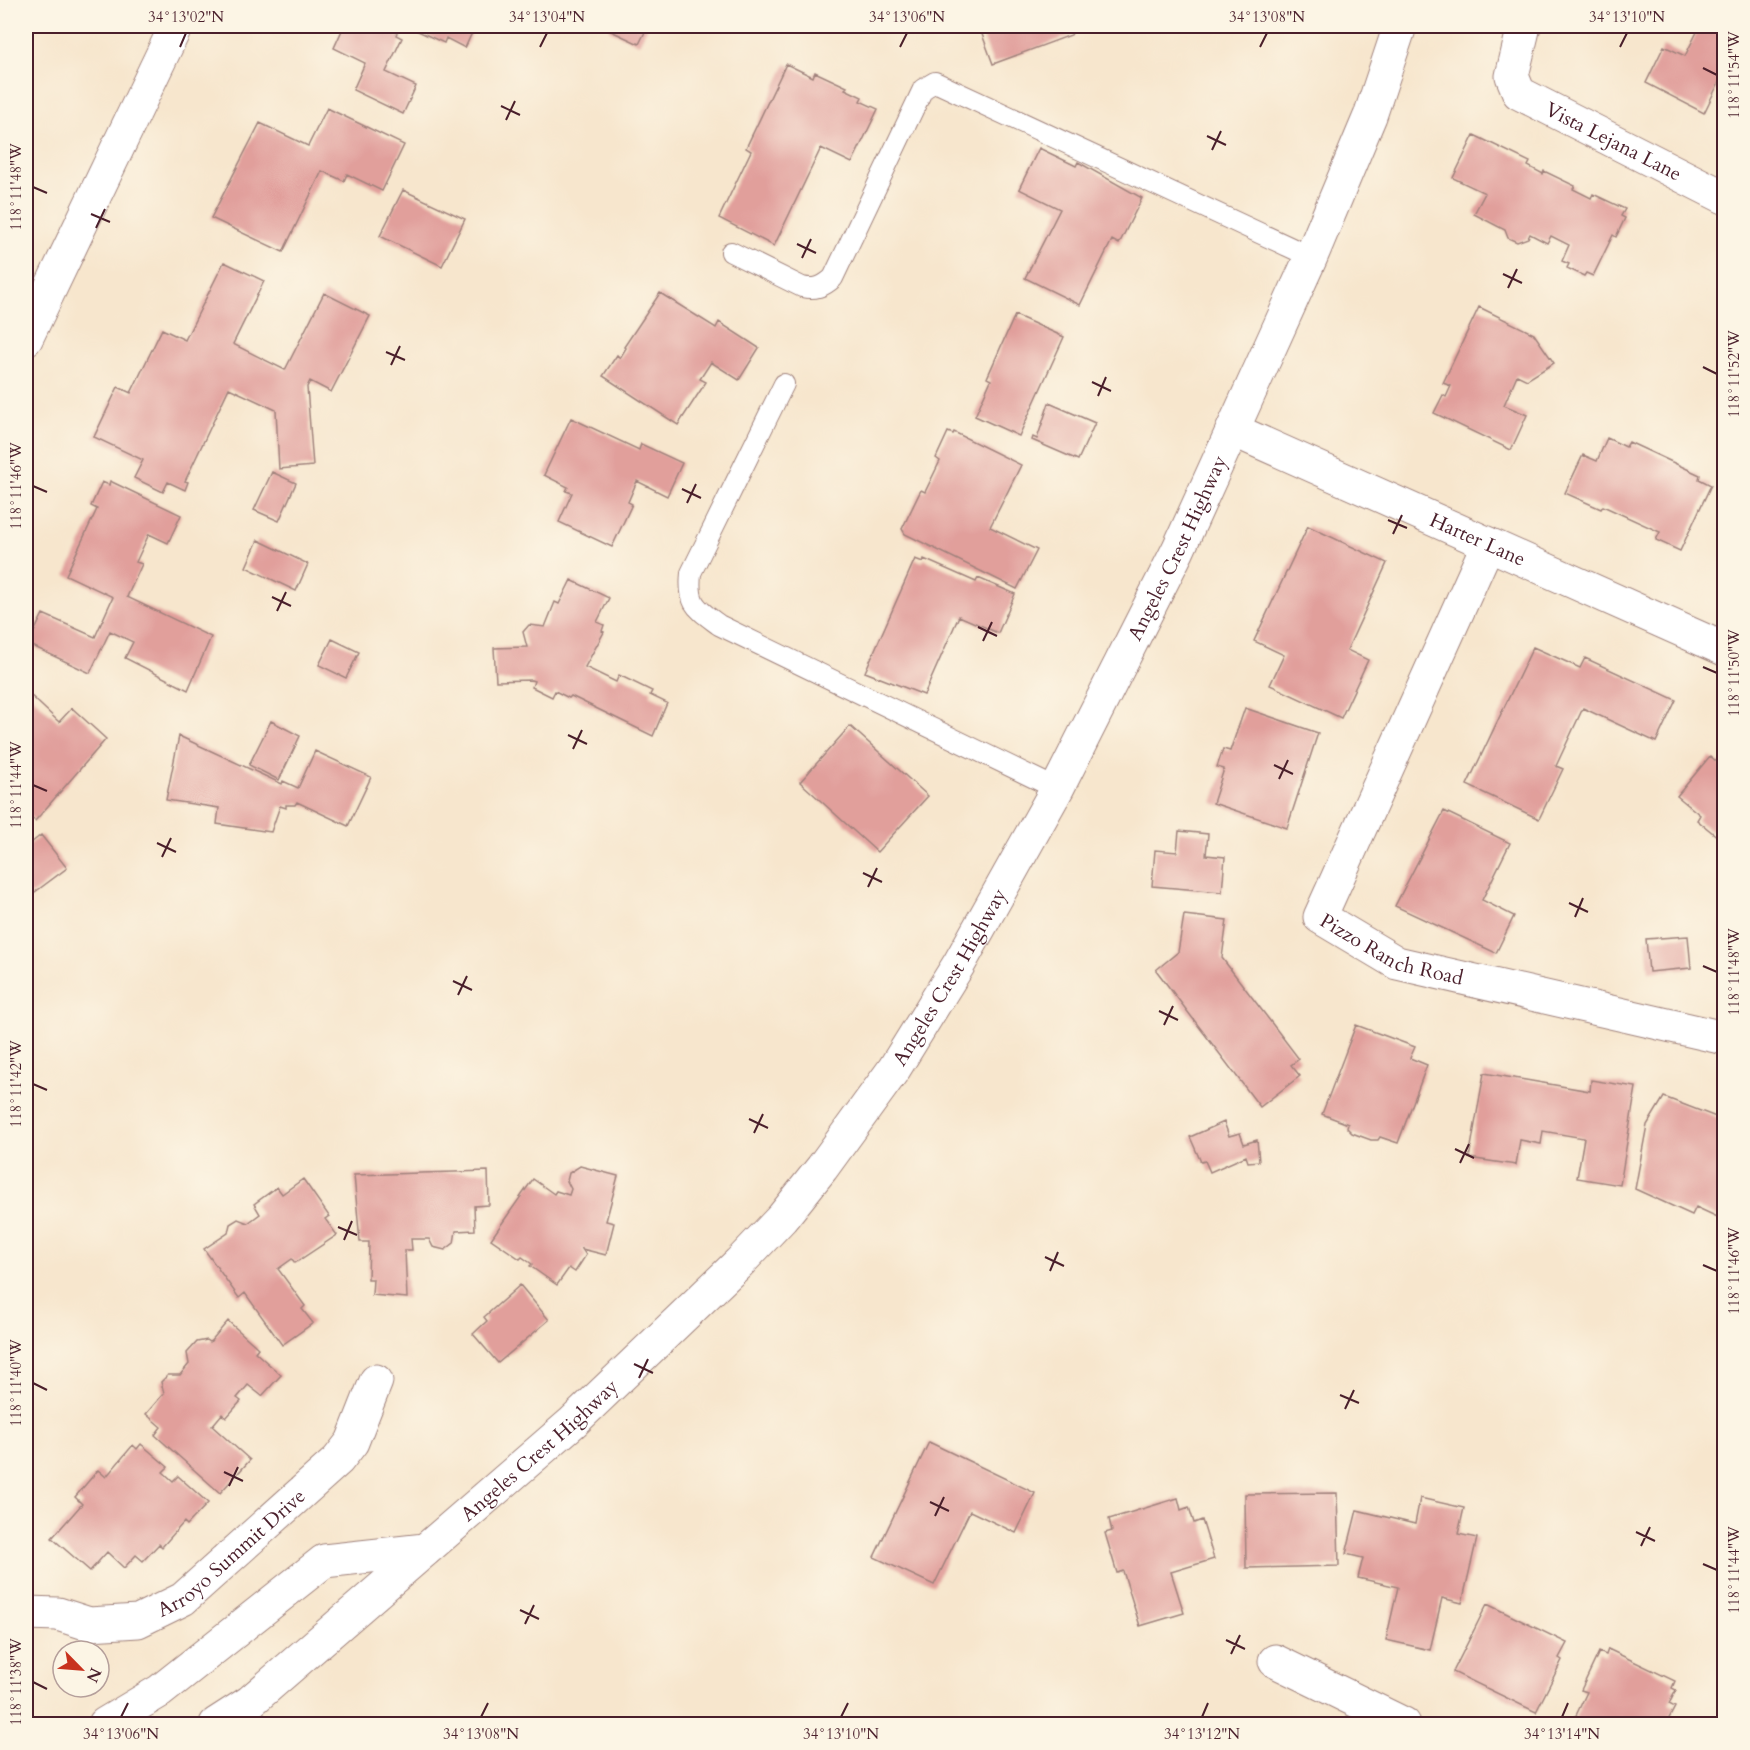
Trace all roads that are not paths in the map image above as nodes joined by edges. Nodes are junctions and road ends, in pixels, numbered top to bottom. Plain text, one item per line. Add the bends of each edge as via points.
1 (176, 26) edge
2 (1400, 26) edge
3 (1524, 26) edge
4 (1725, 197) edge
5 (731, 252) dead end
6 (1311, 257) junction
7 (26, 339) edge
8 (784, 384) dead end
9 (1233, 430) junction
10 (1488, 544) junction
11 (1725, 649) edge
12 (1057, 789) junction
13 (1725, 1038) edge
14 (376, 1381) dead end
15 (424, 1550) junction
16 (26, 1613) edge
17 (1275, 1661) dead end
18 (105, 1725) edge
19 (216, 1725) edge
20 (1404, 1725) edge

1 - 7 street
2 - 6 street, Angeles Crest Highway via 1371,116
3 - 4 street, Vista Lejana Lane via 1512,76 1519,93
5 - 6 lane via 802,287 825,286 833,278 923,89 935,82
6 - 9 street, Angeles Crest Highway
8 - 12 lane via 691,573 689,595 698,610 719,625
9 - 10 street, Harter Lane
9 - 12 street, Angeles Crest Highway via 1178,550
10 - 11 street, Harter Lane
10 - 13 street, Pizzo Ranch Road via 1320,916 1397,963
12 - 15 street, Angeles Crest Highway via 959,964 894,1069 782,1218 573,1422
14 - 16 street, Arroyo Summit Drive via 352,1442 338,1460 183,1599 138,1621 90,1624 58,1614
15 - 18 street via 324,1561 160,1691
15 - 19 street, Angeles Crest Highway via 250,1702
17 - 20 street

